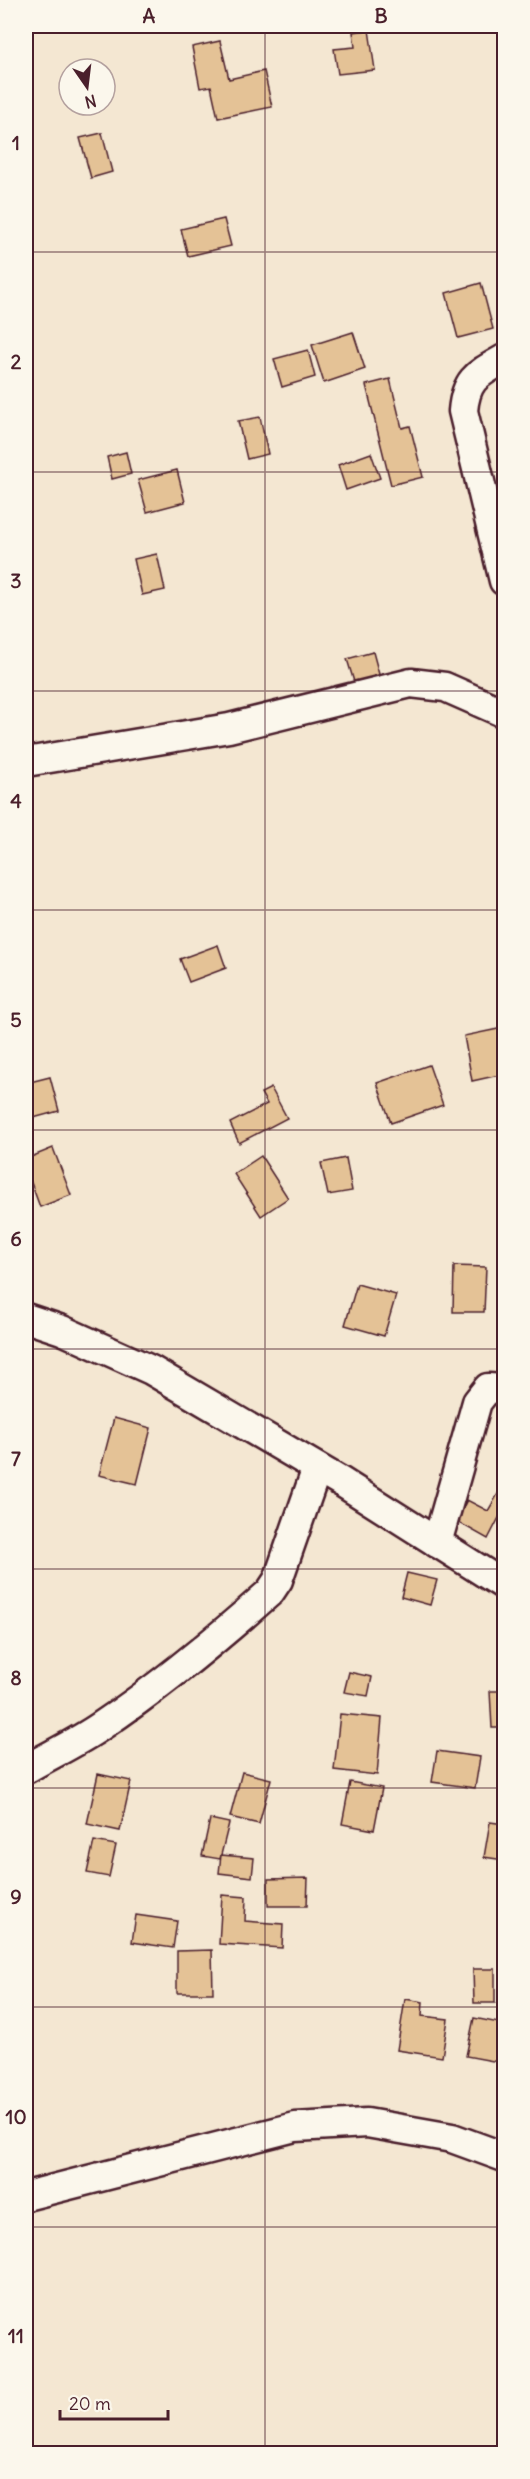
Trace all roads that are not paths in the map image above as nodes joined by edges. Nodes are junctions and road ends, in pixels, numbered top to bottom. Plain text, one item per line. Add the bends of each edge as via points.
1 (504, 359) edge
2 (504, 581) edge
3 (504, 713) edge
4 (26, 762) edge
5 (26, 1318) edge
6 (504, 1389) edge
7 (317, 1468) junction
8 (437, 1543) junction
9 (504, 1585) edge
10 (26, 1769) edge
11 (504, 2157) edge
12 (26, 2196) edge

1 - 2 street via 475,376 465,393 463,411
3 - 4 street via 445,687 411,683 229,728
5 - 7 street via 151,1370
6 - 8 street via 488,1388 477,1402
7 - 8 street
7 - 10 street via 278,1580 270,1592 141,1698 99,1728
8 - 9 street
11 - 12 street via 452,2138 367,2122 295,2127

